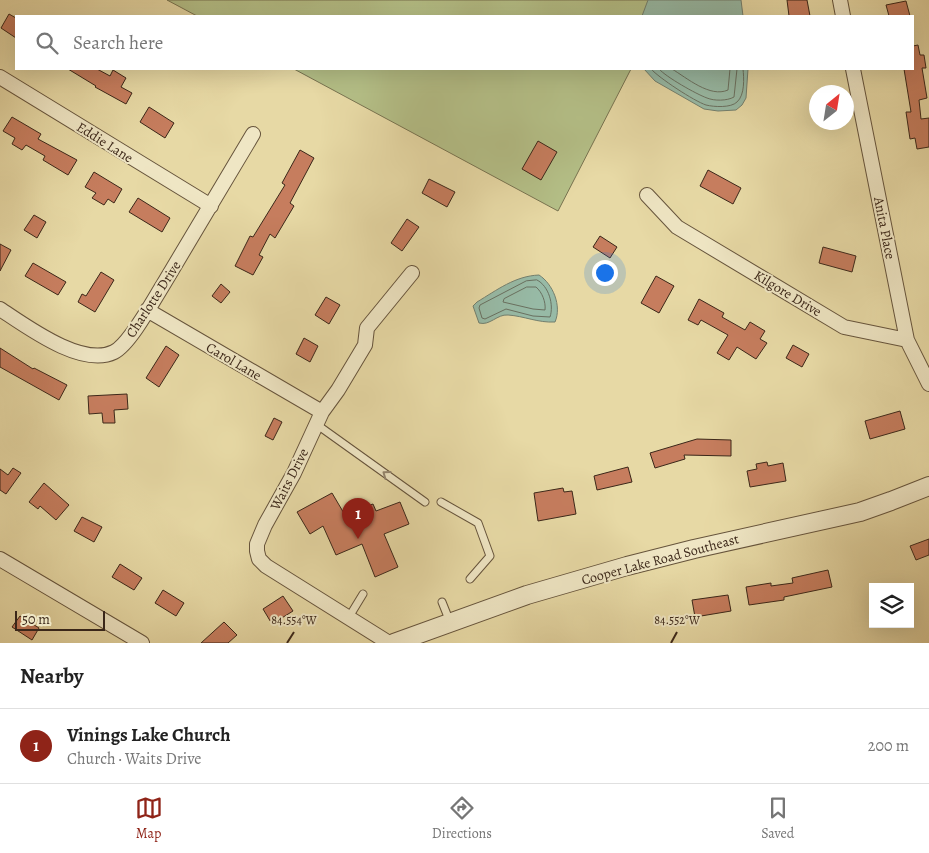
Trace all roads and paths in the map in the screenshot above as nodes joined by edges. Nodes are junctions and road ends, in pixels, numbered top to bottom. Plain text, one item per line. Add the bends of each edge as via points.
1 (840, 0) edge
2 (843, 15) edge
3 (853, 70) edge
4 (0, 76) edge
5 (253, 134) dead end
6 (647, 195) dead end
7 (211, 206) junction
8 (412, 273) dead end
9 (0, 309) edge
10 (147, 310) junction
11 (907, 340) junction
12 (929, 384) edge
13 (319, 418) junction
14 (929, 486) edge
15 (425, 502) dead end
16 (441, 502) dead end
17 (0, 559) edge
18 (470, 579) dead end
19 (362, 594) dead end
20 (442, 602) dead end
21 (349, 617) junction
22 (450, 622) junction
23 (142, 643) edge
24 (389, 643) edge
25 (394, 643) edge

1 - 2 street
3 - 11 street, Anita Place
4 - 7 street, Eddie Lane
5 - 7 street, Charlotte Drive
6 - 11 street, Kilgore Drive via 677,227 844,327
7 - 10 street, Charlotte Drive
8 - 13 street, Waits Drive via 367,328 365,345
9 - 10 street, Charlotte Drive via 44,337 75,352 96,356 114,352 127,340
10 - 13 street, Carol Lane
11 - 12 street, Anita Place
15 -> 13 lane
13 - 21 street, Waits Drive via 294,473 260,534 257,551 259,559 274,572
14 - 22 street, Cooper Lake Road Southeast via 860,512 729,540 609,571
16 - 18 lane via 478,523 490,556
17 - 23 street
19 - 21 lane
20 - 22 lane
21 - 24 street, Waits Drive
22 - 25 street, Cooper Lake Road Southeast

